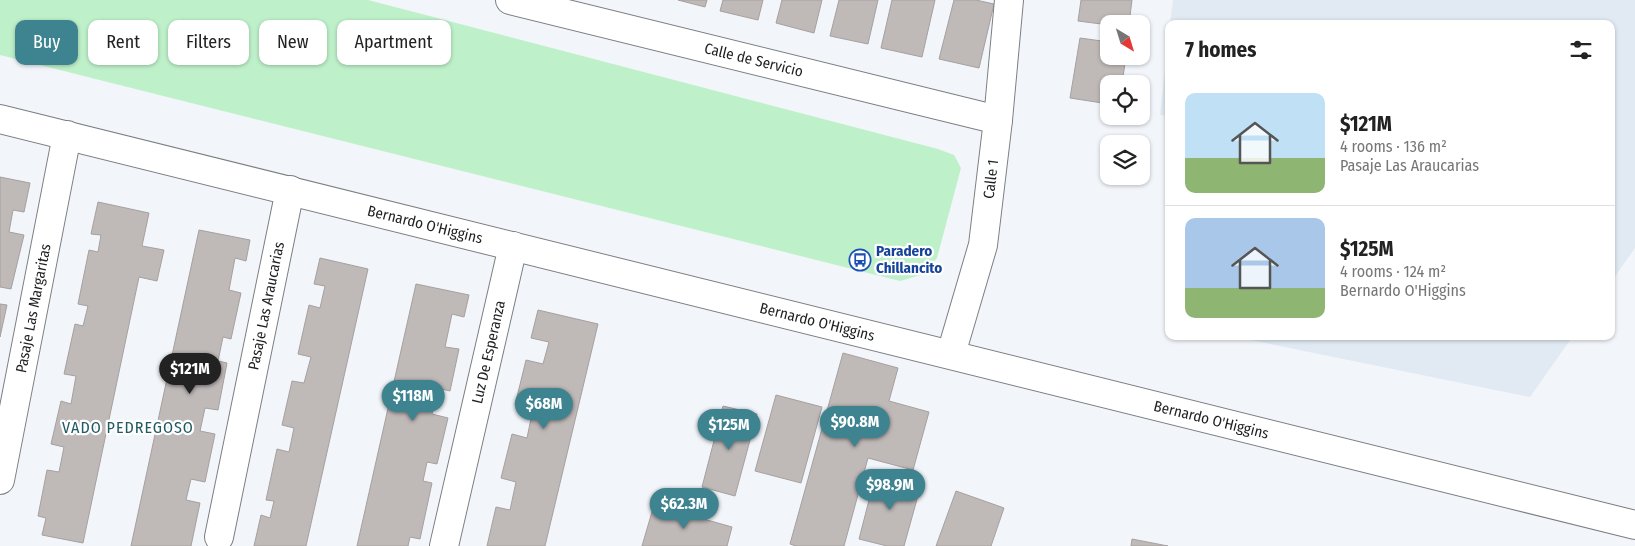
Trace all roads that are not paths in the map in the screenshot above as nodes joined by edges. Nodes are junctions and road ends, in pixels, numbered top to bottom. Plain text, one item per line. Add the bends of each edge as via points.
1 (510, 0) edge
2 (1009, 0) edge
3 (0, 119) edge
4 (998, 120) junction
5 (67, 135) junction
6 (290, 190) junction
7 (513, 246) junction
8 (951, 354) junction
9 (0, 480) edge
10 (1635, 525) edge
11 (219, 538) dead end
12 (444, 546) edge

1 - 4 street, Calle de Servicio
2 - 4 street, Calle 1
3 - 5 street, Bernardo O'Higgins
4 - 8 street, Calle 1 via 983,245
5 - 6 street, Bernardo O'Higgins
5 - 9 street, Pasaje Las Margaritas
6 - 7 street, Bernardo O'Higgins
6 - 11 street, Pasaje Las Araucarias
7 - 8 street, Bernardo O'Higgins
7 - 12 street, Luz De Esperanza
8 - 10 street, Bernardo O'Higgins

